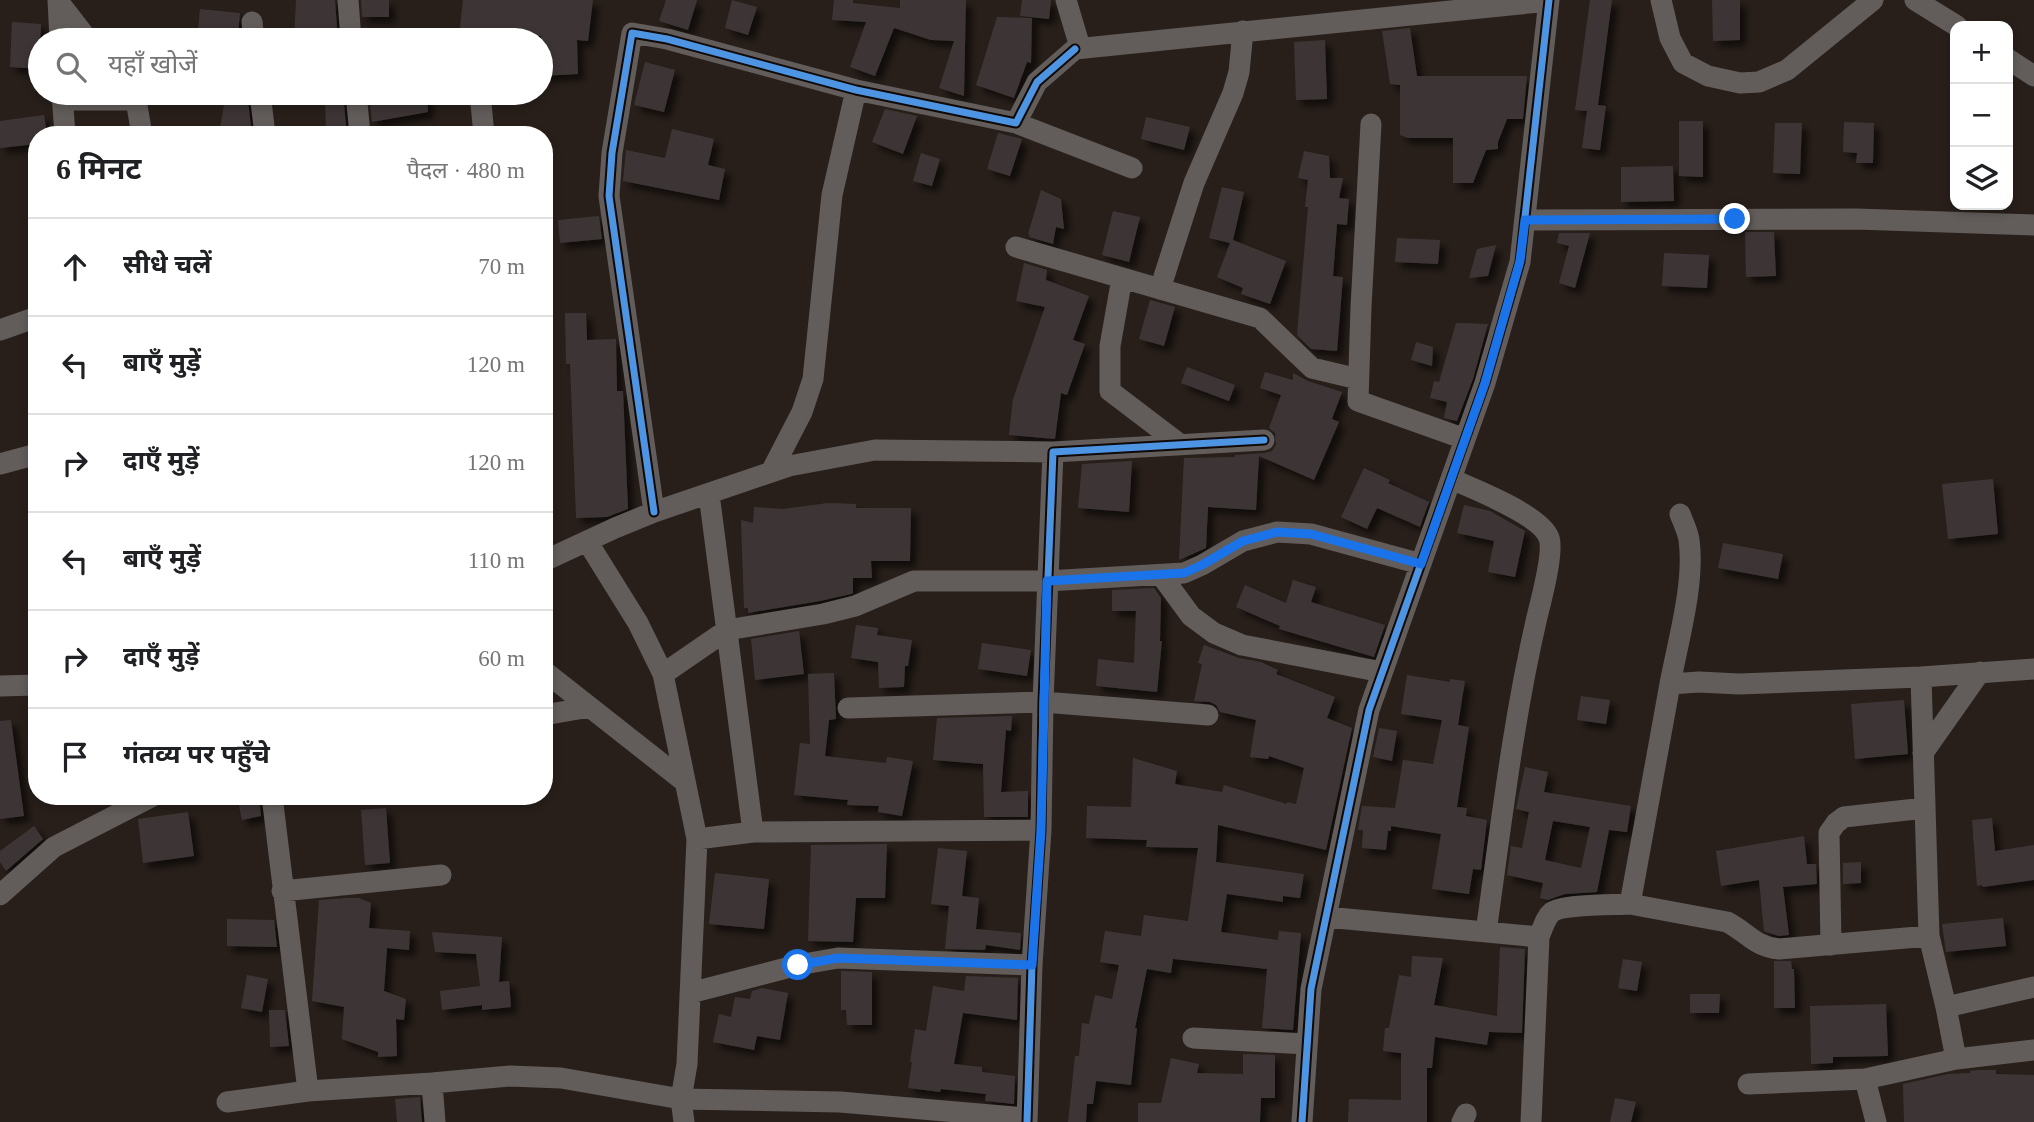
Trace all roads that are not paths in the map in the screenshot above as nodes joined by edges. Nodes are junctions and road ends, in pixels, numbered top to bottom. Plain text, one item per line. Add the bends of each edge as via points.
1 (348, 0) edge
2 (1066, 0) edge
3 (1549, 0) edge
4 (1661, 0) edge
5 (1873, 0) edge
6 (1916, 0) edge
7 (58, 1) edge
8 (1950, 22) edge
9 (59, 28) edge
10 (79, 28) edge
11 (350, 28) edge
12 (1243, 31) junction
13 (1076, 49) junction
14 (2013, 62) edge
15 (2034, 76) edge
16 (856, 90) junction
17 (63, 105) edge
18 (135, 105) edge
19 (261, 105) edge
20 (357, 105) edge
21 (481, 105) edge
22 (1016, 123) junction
23 (1371, 124) dead end
24 (65, 126) edge
25 (140, 126) edge
26 (264, 126) edge
27 (359, 126) edge
28 (483, 126) edge
29 (1132, 168) dead end
30 (1525, 220) junction
31 (2033, 221) edge
32 (1016, 247) dead end
33 (1122, 278) junction
34 (1160, 289) junction
35 (28, 320) edge
36 (0, 331) edge
37 (1358, 379) junction
38 (1465, 439) junction
39 (1264, 440) dead end
40 (1181, 445) junction
41 (1053, 452) junction
42 (28, 456) edge
43 (0, 464) edge
44 (771, 472) junction
45 (1451, 479) junction
46 (709, 494) junction
47 (654, 512) junction
48 (1680, 514) dead end
49 (587, 541) junction
50 (553, 557) edge
51 (1421, 564) junction
52 (1161, 575) junction
53 (1047, 581) junction
54 (727, 630) junction
55 (2034, 669) edge
56 (1382, 672) junction
57 (1980, 672) junction
58 (663, 674) junction
59 (1921, 677) junction
60 (553, 678) edge
61 (1670, 684) junction
62 (0, 685) edge
63 (28, 685) edge
64 (1043, 702) junction
65 (590, 707) junction
66 (848, 708) dead end
67 (553, 713) edge
68 (1208, 715) dead end
69 (1923, 753) junction
70 (685, 782) junction
71 (136, 805) edge
72 (273, 805) edge
73 (1925, 808) junction
74 (1041, 830) junction
75 (753, 832) junction
76 (697, 839) junction
77 (441, 875) dead end
78 (282, 891) junction
79 (0, 895) edge
80 (1630, 904) junction
81 (1326, 917) junction
82 (1486, 932) junction
83 (1929, 936) junction
84 (1539, 937) junction
85 (1831, 944) junction
86 (1032, 965) junction
87 (2034, 987) edge
88 (690, 993) junction
89 (1946, 1007) junction
90 (1193, 1038) dead end
91 (1307, 1044) junction
92 (2034, 1050) edge
93 (1956, 1059) junction
94 (1865, 1079) junction
95 (432, 1083) junction
96 (1748, 1084) dead end
97 (308, 1091) junction
98 (681, 1100) junction
99 (228, 1102) dead end
100 (1027, 1120) edge
101 (435, 1122) edge
102 (684, 1122) edge
103 (1302, 1122) edge
104 (1531, 1122) edge
105 (1877, 1122) edge

1 - 11 street
2 - 13 street via 1080,47
3 - 12 street
3 - 30 street
4 - 5 street via 1670,38 1684,62 1707,76 1740,83 1759,82 1787,70
6 - 8 street
7 - 9 street
7 - 10 street
12 - 13 street
12 - 34 street via 1233,93 1194,183
13 - 22 street via 1037,82
14 - 15 street
16 - 22 street
16 - 44 street via 832,195 813,379 802,412
16 - 47 street via 632,33 611,153 610,196
17 - 24 street
18 - 25 street
19 - 26 street
20 - 27 street
21 - 28 street
22 - 29 street
23 - 37 street
30 - 31 street
30 - 38 street via 1520,261
32 - 33 street
33 - 34 street
33 - 40 street via 1110,346 1110,391
34 - 37 street via 1260,318 1312,368
35 - 36 street
37 - 38 street via 1358,401
38 - 45 street
39 - 40 street
40 - 41 street
41 - 44 street via 875,450
41 - 53 street
42 - 43 street
44 - 46 street
45 - 51 street
45 - 82 street via 1535,521 1549,538 1544,588 1521,689
46 - 47 street
46 - 54 street
47 - 49 street
48 - 61 street via 1689,539 1690,572
49 - 50 street
49 - 58 street via 638,623
51 - 52 street via 1311,534 1277,532 1243,541 1184,573
51 - 56 street
52 - 53 street
52 - 56 street via 1191,616 1214,633 1242,645
53 - 54 street via 914,581 855,606
53 - 64 street
54 - 58 street
54 - 75 street
55 - 57 street
56 - 81 street via 1369,710
57 - 59 street
57 - 69 street
58 - 70 street
59 - 61 street
59 - 69 street
60 - 65 street
61 - 80 street
62 - 63 street
64 - 66 street
64 - 68 street
64 - 74 street
65 - 67 street
65 - 70 street
69 - 73 street
70 - 76 street
71 - 79 street via 54,847
72 - 78 street
73 - 83 street
73 - 85 street via 1844,817 1829,833
74 - 75 street
74 - 86 street
75 - 76 street
76 - 88 street
77 - 78 street
78 - 97 street
80 - 84 street via 1554,910
80 - 85 street via 1727,922 1765,948
81 - 82 street
81 - 91 street via 1311,989
82 - 84 street
83 - 85 street
83 - 89 street
84 - 104 street
86 - 88 street via 838,958
86 - 100 street
87 - 89 street
88 - 98 street
89 - 93 street
90 - 91 street
91 - 103 street
92 - 93 street
93 - 94 street
94 - 96 street
94 - 105 street
95 - 97 street
95 - 98 street via 510,1076 561,1078
95 - 101 street
97 - 99 street
98 - 100 street via 840,1102
98 - 102 street

